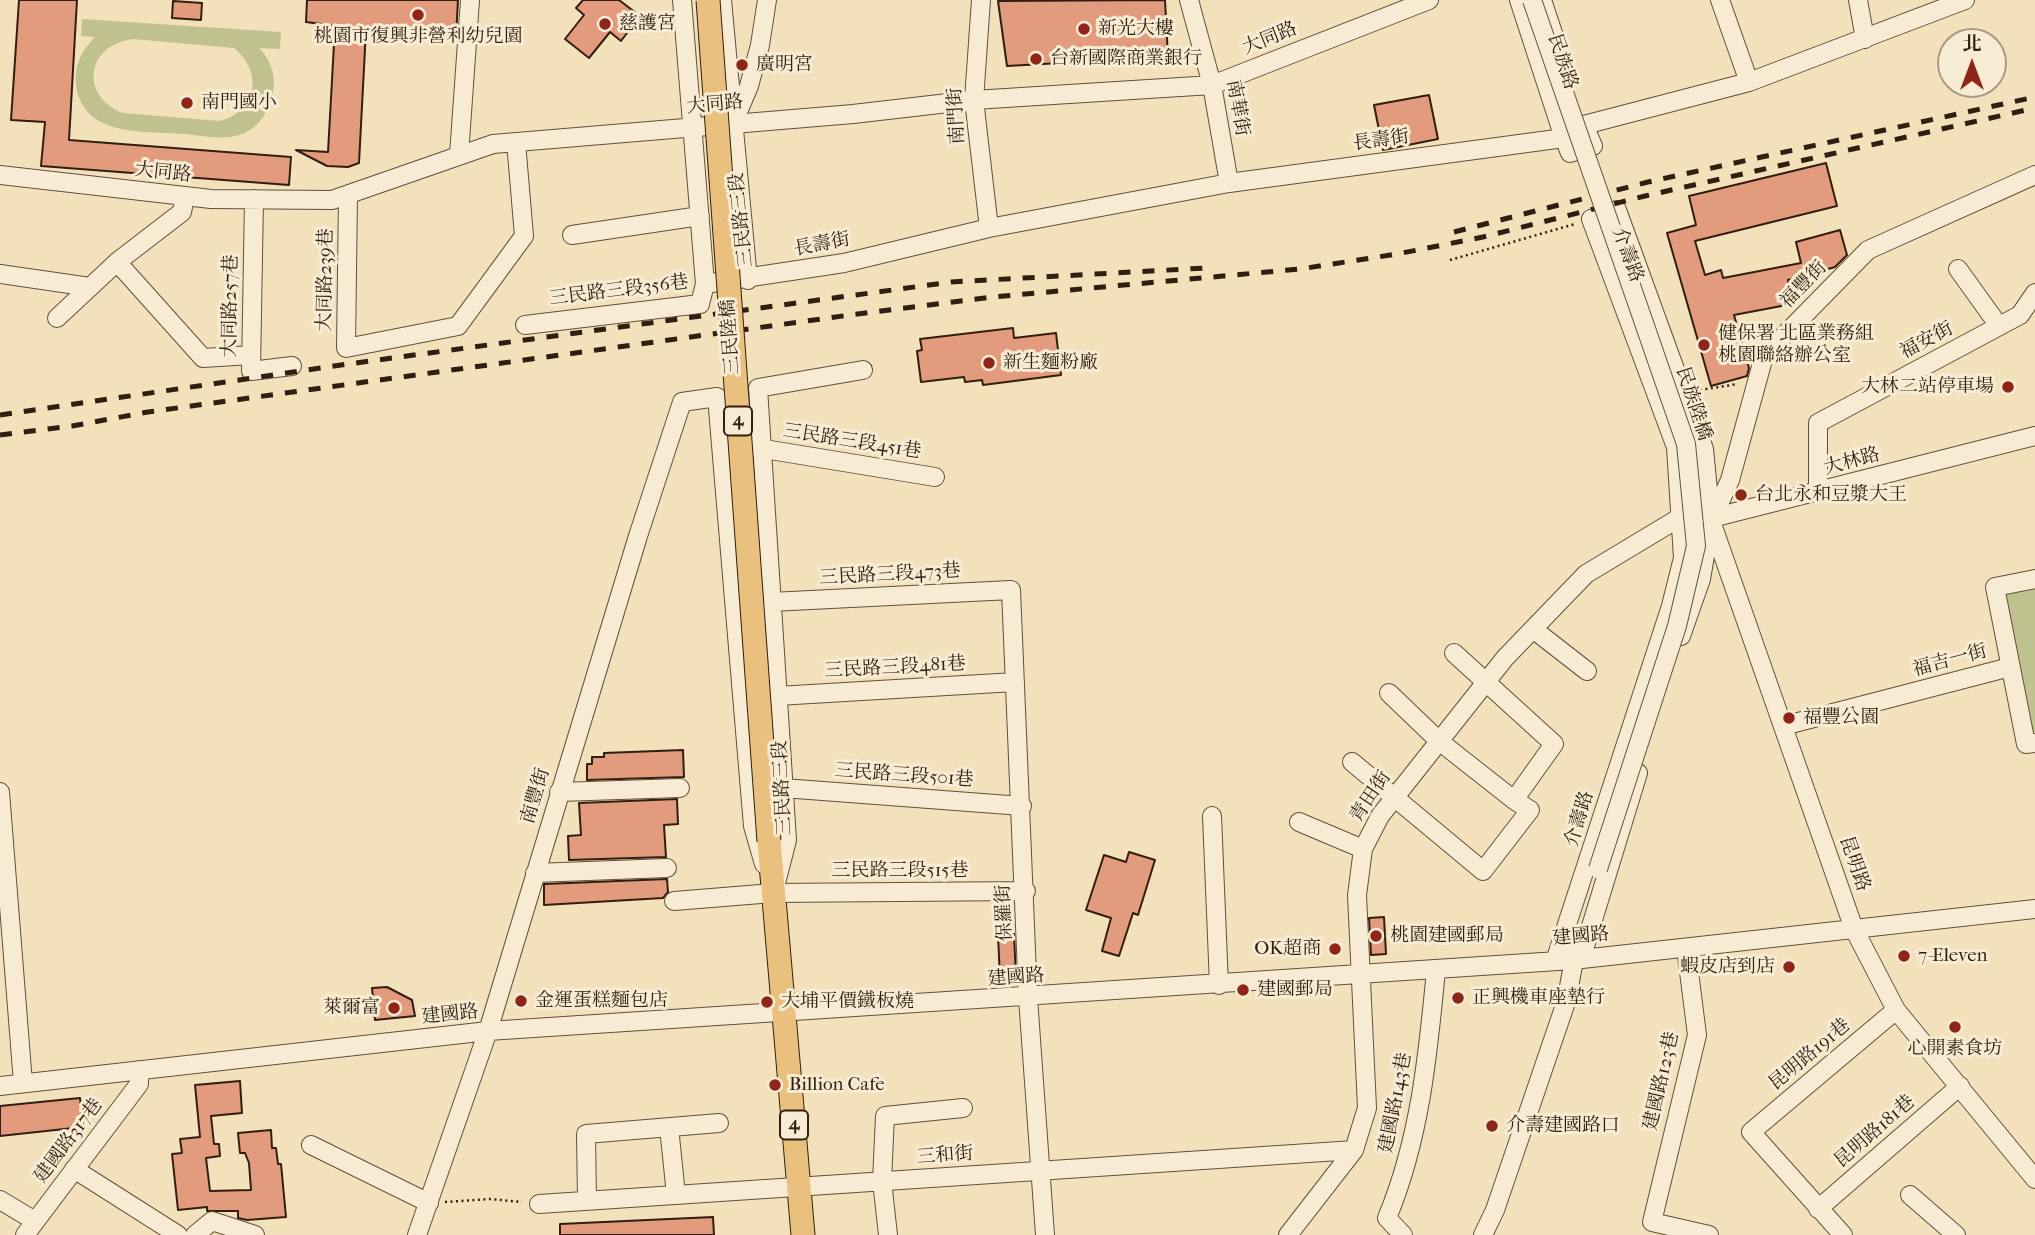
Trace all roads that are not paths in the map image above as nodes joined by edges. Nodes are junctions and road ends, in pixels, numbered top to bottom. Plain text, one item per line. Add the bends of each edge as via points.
1 (470, 0) edge
2 (682, 0) edge
3 (708, 0) edge
4 (722, 0) edge
5 (766, 0) edge
6 (981, 0) edge
7 (1189, 0) edge
8 (1429, 0) edge
9 (1519, 0) edge
10 (1532, 0) edge
11 (1542, 0) edge
12 (1720, 0) edge
13 (1858, 0) edge
14 (1965, 0) edge
15 (1865, 39) junction
16 (1749, 82) junction
17 (1212, 85) junction
18 (974, 100) junction
19 (732, 125) junction
20 (1584, 125) junction
21 (692, 128) junction
22 (1564, 138) junction
23 (516, 142) junction
24 (459, 155) junction
25 (0, 175) edge
26 (2035, 175) edge
27 (1229, 183) junction
28 (348, 196) junction
29 (185, 197) junction
30 (254, 200) junction
31 (700, 216) junction
32 (989, 228) junction
33 (572, 235) dead end
34 (117, 262) junction
35 (1958, 269) dead end
36 (0, 274) edge
37 (748, 280) junction
38 (705, 284) junction
39 (90, 287) junction
40 (2035, 293) edge
41 (57, 318) dead end
42 (525, 325) dead end
43 (1999, 326) junction
44 (251, 355) junction
45 (292, 366) dead end
46 (863, 370) dead end
47 (1656, 394) junction
48 (1684, 394) junction
49 (717, 397) joint
50 (2035, 436) edge
51 (721, 445) junction
52 (761, 448) junction
53 (935, 477) dead end
54 (1818, 493) junction
55 (1679, 518) junction
56 (1711, 521) junction
57 (2035, 579) edge
58 (1011, 590) joint
59 (771, 602) junction
60 (1533, 629) junction
61 (1454, 653) dead end
62 (2010, 667) junction
63 (1587, 671) dead end
64 (1487, 681) junction
65 (1015, 682) junction
66 (1389, 693) dead end
67 (777, 696) junction
68 (1783, 726) junction
69 (1439, 741) junction
70 (2035, 743) edge
71 (1352, 762) dead end
72 (680, 788) dead end
73 (783, 788) junction
74 (0, 792) edge
75 (559, 792) junction
76 (1394, 798) junction
77 (1514, 800) junction
78 (1022, 806) junction
79 (1212, 816) dead end
80 (1299, 822) dead end
81 (2, 836) edge
82 (769, 841) joint
83 (1363, 849) junction
84 (667, 868) dead end
85 (1598, 869) joint
86 (534, 873) junction
87 (1026, 891) junction
88 (773, 893) junction
89 (674, 901) dead end
90 (2035, 909) edge
91 (1854, 929) junction
92 (1686, 948) junction
93 (1570, 960) junction
94 (1436, 970) junction
95 (1363, 975) junction
96 (1219, 985) junction
97 (1028, 998) junction
98 (1896, 1010) junction
99 (784, 1014) junction
100 (488, 1031) junction
101 (139, 1070) junction
102 (23, 1083) junction
103 (0, 1086) edge
104 (1960, 1086) junction
105 (963, 1108) dead end
106 (719, 1123) dead end
107 (669, 1128) junction
108 (311, 1145) dead end
109 (1354, 1150) junction
110 (74, 1170) junction
111 (1040, 1171) junction
112 (2035, 1179) edge
113 (882, 1181) junction
114 (799, 1186) junction
115 (676, 1195) junction
116 (1910, 1195) dead end
117 (0, 1200) edge
118 (587, 1200) junction
119 (429, 1203) junction
120 (539, 1204) road end
121 (1818, 1209) junction
122 (1651, 1222) edge
123 (30, 1228) edge
124 (178, 1235) edge
125 (195, 1235) edge
126 (256, 1235) edge
127 (417, 1235) edge
128 (803, 1235) edge
129 (888, 1235) edge
130 (1045, 1235) edge
131 (1288, 1235) edge
132 (1403, 1235) edge
133 (1483, 1235) edge
134 (1709, 1235) edge
135 (1843, 1235) edge
136 (1956, 1235) edge

1 - 24 street
2 - 21 street
3 - 82 main road, 三民陸橋 / 4, bridge
4 - 19 street, 三民路三段
5 - 19 street via 754,66
6 - 18 street, 南門街
7 - 17 street, 南華街
8 - 17 street, 大同路
9 - 22 street, 民族路
10 - 85 street, 民族陸橋, bridge via 1686,443 1693,495 1696,546 1677,626
11 - 20 street, 民族路
12 - 16 street
13 - 15 street
14 - 15 street
15 - 16 street
16 - 20 street
17 - 18 street, 大同路
17 - 27 street, 南華街
18 - 19 street, 大同路
18 - 32 street, 南門街
19 - 21 street, 大同路
19 - 37 street, 三民路三段
20 - 22 street, 長壽街 via 1593,146 1570,153
21 - 23 street, 大同路
21 - 31 street
22 - 27 street, 長壽街
23 - 24 street, 大同路
23 - 28 street, 大同路239巷 via 524,236 458,326 346,348
24 - 28 street, 大同路
25 - 29 street, 大同路
26 - 56 street, 福豐街 via 1868,250 1764,356 1730,480
27 - 32 street, 長壽街
28 - 30 street, 大同路
29 - 30 street, 大同路
29 - 34 street via 182,212
30 - 44 street, 大同路257巷
31 - 33 street
31 - 38 street
32 - 37 street, 長壽街 via 844,263
34 - 39 street
34 - 44 street via 203,358
35 - 43 street
36 - 39 street
37 - 38 street, 三民路三段
38 - 42 street, 三民路三段356巷 via 700,304
39 - 41 street
40 - 43 street, 福安街 via 2020,315
43 - 54 street, 福安街 via 1818,423
44 - 45 street, 大同路257巷 via 251,371
46 - 52 street, 三民路三段 via 758,388
47 - 48 street
47 - 48 street, 介壽路 via 1591,219 1617,210
47 - 55 street, 介壽路 via 1676,447
48 - 56 street, 介壽路 via 1704,449
49 - 51 street, 三民路三段
49 - 75 street, 南豐街 via 682,402
50 - 54 street, 大林路
51 - 52 street, 三民路三段451巷
51 - 88 street, 三民路三段 via 753,826
52 - 53 street, 三民路三段451巷
52 - 59 street, 三民路三段
54 - 56 street, 大林路
55 - 56 street, 大林路
55 - 60 street, 青田街 via 1586,574
55 - 93 street, 介壽路 via 1683,558
56 - 68 street, 昆明路
56 - 93 street, 介壽路 via 1701,579
57 - 62 street, 福吉一街 via 1995,587
58 - 59 street, 三民路三段473巷
58 - 65 street, 保羅街
59 - 67 street, 三民路三段
60 - 63 street
60 - 64 street, 青田街
61 - 64 street
62 - 68 street, 福吉一街
62 - 70 street via 2026,744
64 - 69 street, 青田街
64 - 77 street via 1554,744
65 - 67 street, 三民路三段481巷
65 - 78 street, 保羅街
66 - 69 street
67 - 73 street, 三民路三段
68 - 91 street, 昆明路
69 - 76 street, 青田街
69 - 77 street
71 - 76 street
72 - 75 street
73 - 78 street, 三民路三段501巷
73 - 88 street, 三民路三段 via 787,840
74 - 81 street
75 - 86 street, 南豐街
76 - 77 street via 1483,871 1530,810
76 - 83 street, 青田街
78 - 87 street, 保羅街
79 - 96 street
80 - 83 street
81 - 102 street
82 - 88 main road, 三民路三段 / 4
83 - 95 street, 青田街 via 1357,895
84 - 86 street
85 - 93 street, 介壽路
86 - 100 street, 南豐街
87 - 88 street, 三民路三段515巷
87 - 97 street, 保羅街
88 - 89 street, 三民路三段515巷
88 - 99 main road, 三民路三段 / 4
90 - 91 street, 建國路
91 - 92 street, 建國路
91 - 98 street, 昆明路
92 - 93 street, 建國路
92 - 122 street, 建國路123巷 via 1697,1035
93 - 94 street, 建國路
93 - 133 street, 介壽路 via 1566,1002
94 - 95 street, 建國路
94 - 132 street, 建國路143巷 via 1426,1079 1402,1180 1387,1218
95 - 96 street, 建國路
95 - 109 street, 青田街 via 1367,1108
96 - 97 street, 建國路
97 - 99 street, 建國路
97 - 111 street, 保羅街
98 - 104 street, 昆明路
98 - 121 street, 昆明路191巷 via 1751,1132
99 - 100 street, 建國路
99 - 114 main road, 三民路三段 / 4
100 - 101 street, 建國路
100 - 119 street, 南豐街
101 - 102 street, 建國路
101 - 110 street, 建國路317巷 via 139,1084
102 - 103 street, 建國路
104 - 112 street, 昆明路
104 - 121 street, 昆明路181巷
105 - 113 street via 885,1116
106 - 107 street
107 - 115 street
107 - 118 street via 586,1134
108 - 119 street
109 - 111 street, 三和街
109 - 131 street, 青田街
110 - 123 street, 建國路317巷
110 - 124 street
111 - 113 street, 三和街
111 - 130 street, 保羅街
113 - 114 street, 三和街
113 - 129 street
114 - 115 street, 三和街
114 - 128 main road, 三民路三段 / 4
115 - 118 street, 三和街
116 - 136 street
117 - 123 street
118 - 120 street, 三和街
119 - 127 street, 南豐街
121 - 135 street
122 - 134 street
125 - 126 street via 212,1221

